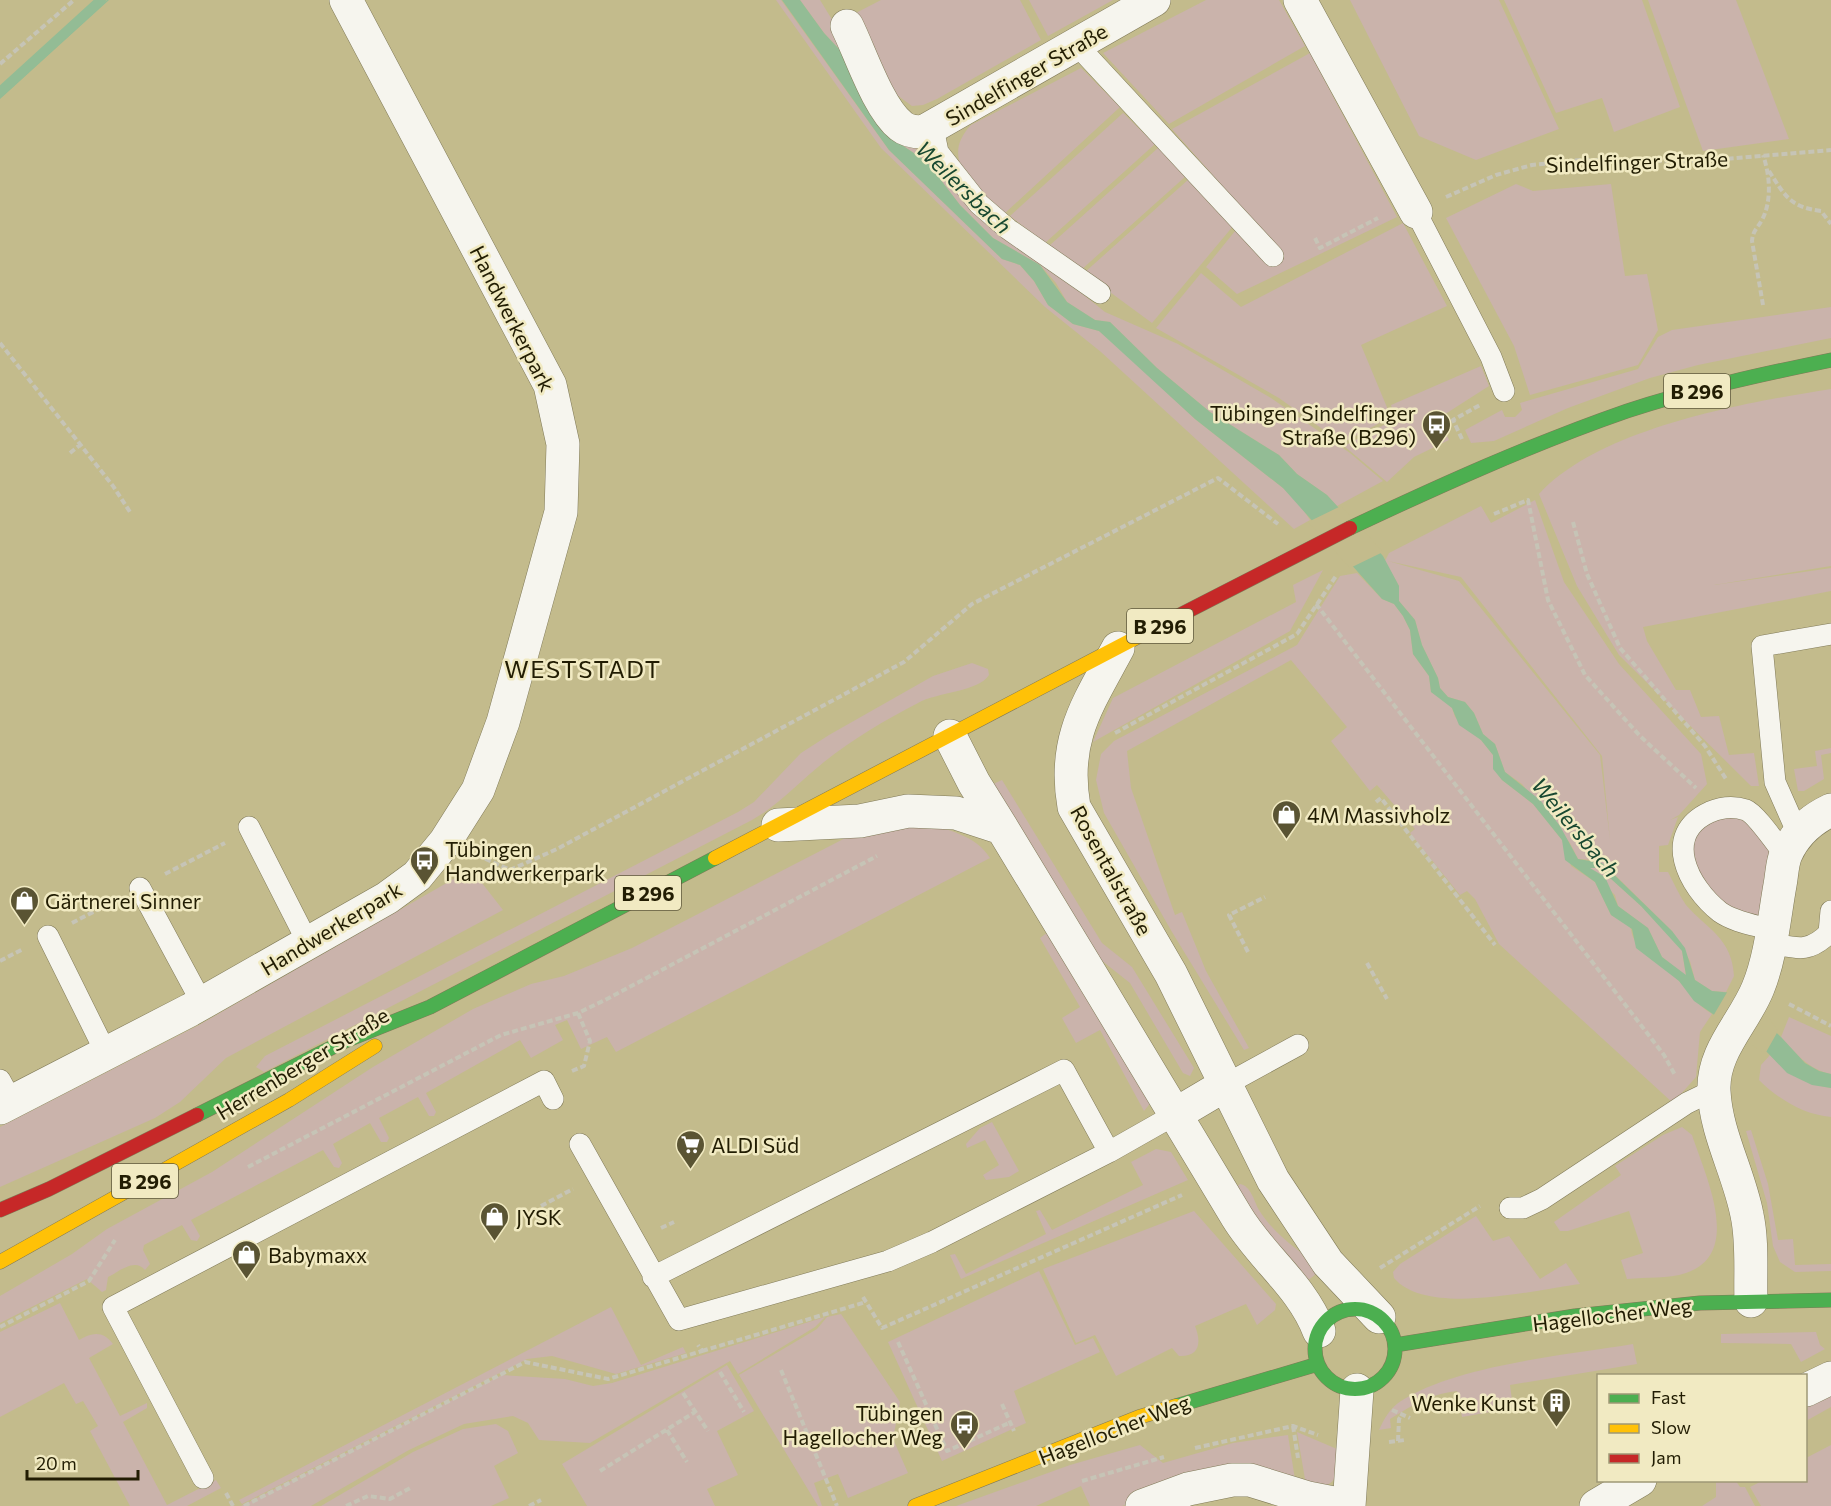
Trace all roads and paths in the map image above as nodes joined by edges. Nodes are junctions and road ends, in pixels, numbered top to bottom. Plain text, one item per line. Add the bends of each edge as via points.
1 (74, 0) edge
2 (346, 0) edge
3 (1154, 0) edge
4 (1300, 0) edge
5 (847, 26) dead end
6 (1076, 45) junction
7 (0, 64) edge
8 (933, 128) junction
9 (1831, 150) edge
10 (1763, 155) junction
11 (1769, 171) junction
12 (1413, 207) junction
13 (1831, 224) edge
14 (1315, 238) dead end
15 (1273, 256) dead end
16 (1100, 293) dead end
17 (1763, 305) dead end
18 (0, 344) edge
19 (1831, 360) edge
20 (1504, 392) joint
21 (1465, 444) dead end
22 (80, 445) junction
23 (70, 453) dead end
24 (130, 512) dead end
25 (1494, 514) dead end
26 (1573, 522) dead end
27 (1281, 527) dead end
28 (1342, 568) dead end
29 (1316, 604) junction
30 (1831, 634) edge
31 (1118, 648) junction
32 (951, 736) junction
33 (1106, 738) dead end
34 (1376, 802) dead end
35 (1734, 808) junction
36 (1831, 810) edge
37 (778, 825) junction
38 (249, 827) dead end
39 (1002, 828) junction
40 (445, 842) junction
41 (1792, 844) junction
42 (880, 855) dead end
43 (140, 888) dead end
44 (1265, 897) dead end
45 (1831, 911) edge
46 (48, 936) dead end
47 (1771, 936) junction
48 (308, 943) junction
49 (1495, 945) dead end
50 (1248, 952) dead end
51 (1367, 963) dead end
52 (1756, 993) junction
53 (1387, 999) dead end
54 (202, 1004) junction
55 (430, 1007) junction
56 (578, 1013) junction
57 (1831, 1026) edge
58 (1298, 1045) dead end
59 (106, 1053) junction
60 (565, 1074) dead end
61 (1225, 1085) junction
62 (4, 1097) edge
63 (1701, 1097) junction
64 (553, 1099) dead end
65 (1176, 1114) junction
66 (580, 1144) dead end
67 (1109, 1152) junction
68 (246, 1168) dead end
69 (1215, 1180) junction
70 (557, 1198) dead end
71 (541, 1206) dead end
72 (1510, 1208) joint
73 (0, 1210) edge
74 (121, 1235) dead end
75 (0, 1262) edge
76 (849, 1273) junction
77 (653, 1277) junction
78 (1347, 1284) junction
79 (1831, 1300) edge
80 (1750, 1301) junction
81 (866, 1302) junction
82 (1379, 1317) junction
83 (679, 1320) junction
84 (0, 1327) edge
85 (1319, 1331) junction
86 (898, 1342) dead end
87 (1395, 1345) junction
88 (702, 1351) junction
89 (1317, 1364) junction
90 (781, 1370) dead end
91 (720, 1372) dead end
92 (1831, 1378) edge
93 (1357, 1390) junction
94 (1807, 1390) edge
95 (683, 1392) dead end
96 (1391, 1410) dead end
97 (695, 1412) junction
98 (744, 1412) dead end
99 (1403, 1413) junction
100 (1410, 1418) dead end
101 (1011, 1422) dead end
102 (667, 1430) junction
103 (708, 1431) dead end
104 (1405, 1440) dead end
105 (687, 1462) dead end
106 (600, 1471) dead end
107 (203, 1479) dead end
108 (1637, 1482) edge
109 (412, 1487) dead end
110 (541, 1500) dead end
111 (244, 1506) edge
112 (346, 1506) edge
113 (529, 1506) edge
114 (837, 1506) edge
115 (915, 1506) edge
116 (1142, 1506) edge
117 (1349, 1506) edge
118 (1596, 1506) edge

1 - 7 path
2 - 40 street, Handwerkerpark via 550,385 563,444 561,512 503,722 478,790
3 - 6 street, Sindelfinger Straße
4 - 12 street
5 - 8 street, Sindelfinger Straße via 881,98 900,125 913,132
6 - 8 street, Sindelfinger Straße
6 - 15 lane
8 - 16 lane via 938,152 979,204
9 - 10 path, Sindelfinger Straße
10 - 11 path
10 - 12 path, Sindelfinger Straße via 1701,161 1580,160 1532,165
11 - 13 path via 1790,201 1821,211
11 - 17 path via 1768,205 1753,231 1752,241
12 - 14 path, Sindelfinger Straße via 1320,248
12 - 20 lane via 1491,357
18 - 22 path
19 - 31 main road, B 296 via 1665,400 1567,432 1369,519
20 - 21 path via 1453,420
22 - 23 path
22 - 24 path
25 - 35 path via 1528,500 1548,600 1586,675 1640,736 1693,786
26 - 35 path via 1587,574 1620,648 1705,746 1722,771
27 - 40 path via 1218,478 972,604 904,662 557,849 510,870
28 - 29 path
29 - 33 path via 1297,634
29 - 63 path
30 - 41 lane via 1762,646 1775,783
31 - 32 main road, B 296
31 - 61 street, Rosentalstraße via 1083,712 1073,742 1069,779 1074,807 1171,974
32 - 37 main road, B 296
32 - 39 street
34 - 49 path via 1381,798
35 - 41 lane via 1748,811
35 - 47 lane via 1704,815 1693,822 1685,834 1682,854 1699,889 1720,912
36 - 41 street via 1819,816
37 - 39 street via 860,821 908,811 956,813
37 - 55 main road, B 296
38 - 48 lane
39 - 65 street
40 - 48 street, Handwerkerpark via 417,876 394,893
41 - 47 street
42 - 56 path
43 - 54 lane
44 - 50 path via 1229,915
45 - 47 lane via 1829,933 1818,944 1806,949
46 - 59 lane
47 - 52 street
48 - 54 street, Handwerkerpark
51 - 53 path
52 - 57 path
52 - 63 street
54 - 59 street, Handwerkerpark
55 - 73 main road, Herrenberger Straße / B 296 via 345,1041
55 - 75 main road, Herrenberger Straße / B 296 via 353,1062
56 - 60 path via 590,1041 589,1049 584,1066
56 - 68 path via 501,1035
58 - 61 lane
59 - 62 street, Handwerkerpark
61 - 65 street
61 - 78 street, Rosentalstraße via 1284,1199
63 - 72 lane via 1542,1199 1523,1208
63 - 80 street via 1719,1124 1747,1215
64 - 107 lane via 544,1081 113,1307
65 - 67 lane
65 - 69 street
66 - 77 lane
67 - 76 lane via 933,1242
67 - 77 lane via 1064,1070
69 - 81 path via 882,1328
69 - 85 street via 1239,1220 1308,1306
70 - 71 path
72 - 78 path via 1496,1203 1473,1209 1371,1274
74 - 84 path via 89,1281
76 - 81 path
76 - 83 lane
77 - 83 lane
78 - 82 street, Rosentalstraße
79 - 80 main road, Hagellocher Weg
80 - 87 main road, Hagellocher Weg via 1575,1316
81 - 88 path
82 - 85 main road via 1364,1309 1346,1310 1335,1314
82 - 87 main road via 1387,1324
83 - 88 path
85 - 89 main road
86 - 101 path via 947,1450
87 - 93 main road via 1389,1372 1375,1384
88 - 111 path via 608,1379 525,1362
89 - 93 main road via 1329,1380
89 - 115 main road, Hagellocher Weg via 1139,1417
90 - 114 path
91 - 98 path
92 - 94 street
93 - 117 street
95 - 97 path
96 - 99 path
97 - 102 path
97 - 103 path
99 - 100 path
99 - 104 path via 1398,1441
102 - 105 path
102 - 106 path
108 - 118 street
109 - 112 path via 390,1499 368,1496
110 - 113 path
116 - 117 street via 1188,1489 1232,1480 1250,1480

